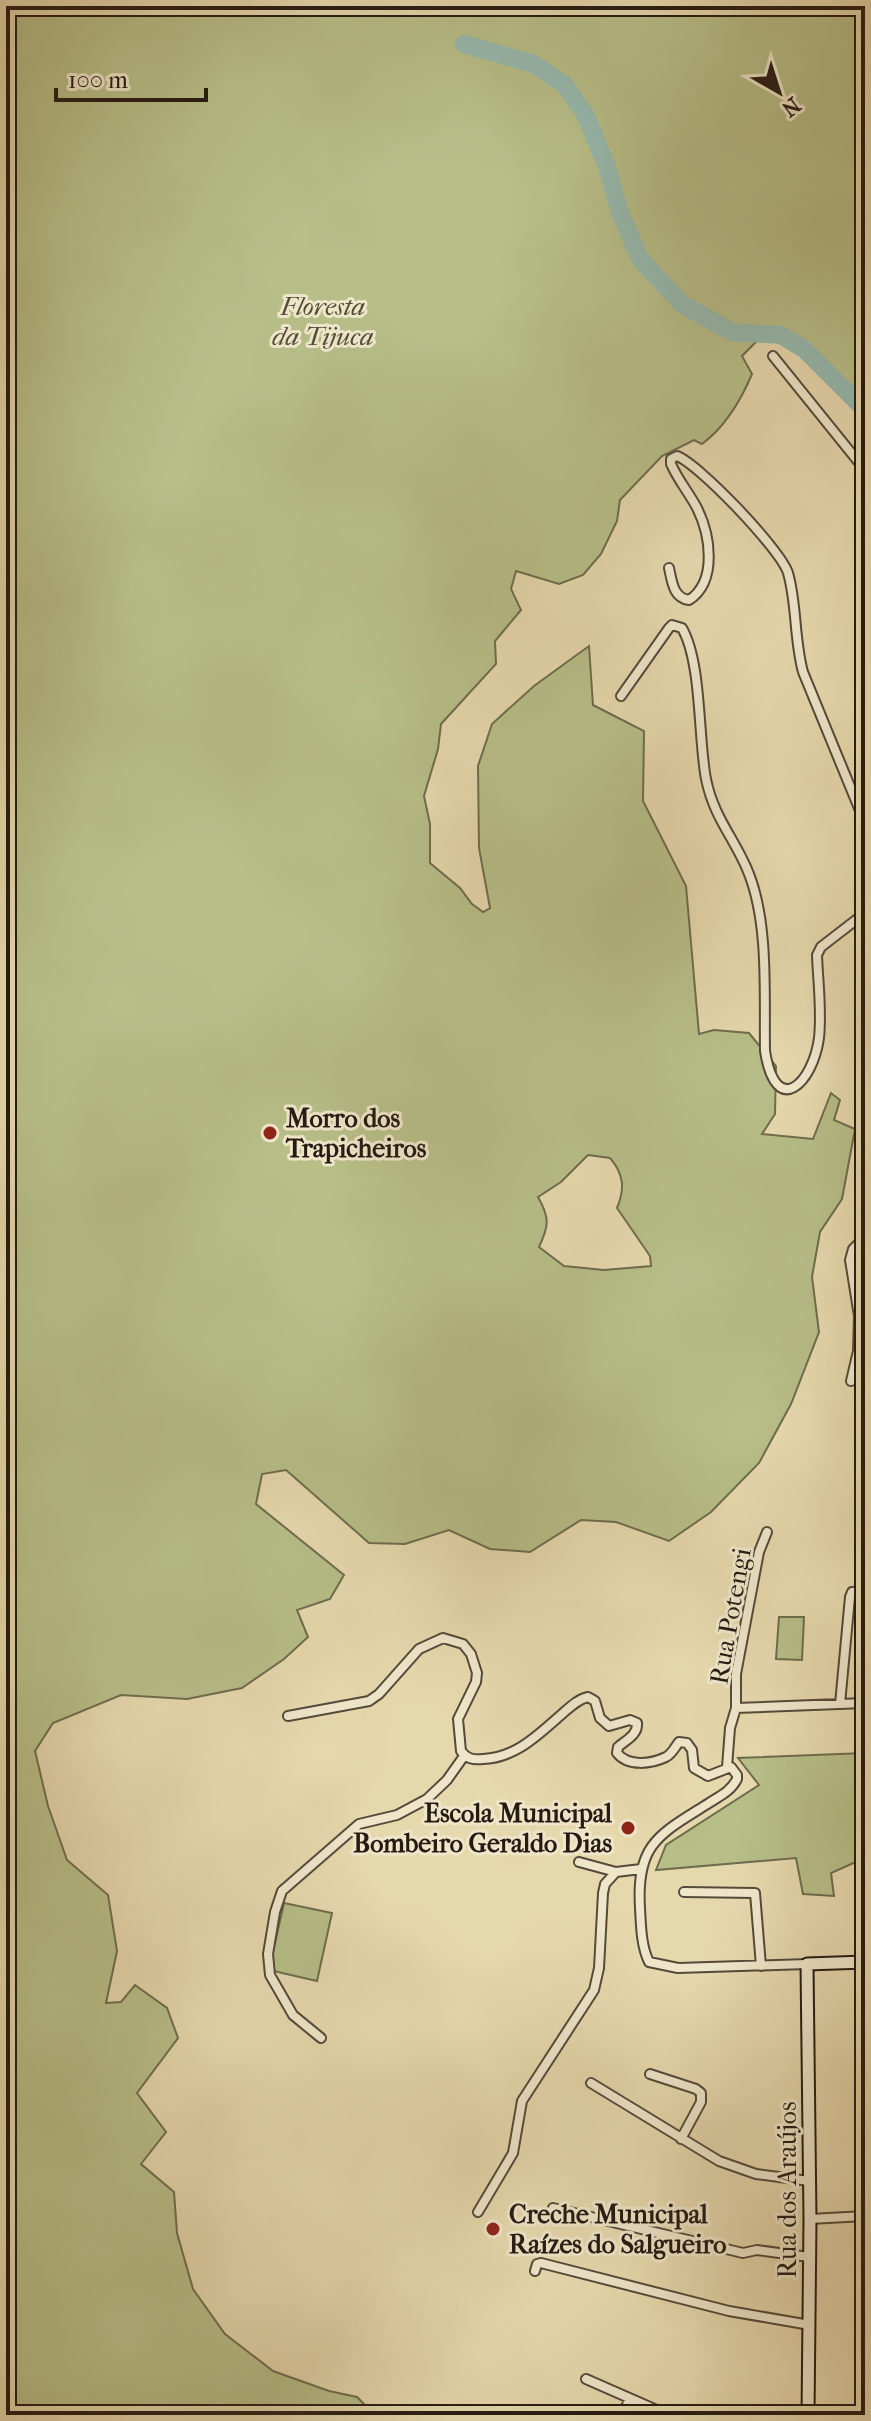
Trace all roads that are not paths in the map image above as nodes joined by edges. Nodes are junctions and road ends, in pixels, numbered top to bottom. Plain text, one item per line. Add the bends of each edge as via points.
1 (773, 356) dead end
2 (865, 470) edge
3 (669, 568) dead end
4 (621, 696) dead end
5 (865, 823) edge
6 (865, 913) edge
7 (865, 1237) edge
8 (851, 1381) dead end
9 (767, 1532) dead end
10 (865, 1591) edge
11 (865, 1703) edge
12 (840, 1704) junction
13 (736, 1708) junction
14 (288, 1716) dead end
15 (464, 1756) junction
16 (727, 1767) junction
17 (579, 1862) dead end
18 (641, 1869) junction
19 (616, 1872) junction
20 (684, 1892) dead end
21 (865, 1962) edge
22 (807, 1964) junction
23 (761, 1966) junction
24 (321, 2038) dead end
25 (650, 2074) dead end
26 (591, 2083) dead end
27 (681, 2139) junction
28 (809, 2181) junction
29 (553, 2208) dead end
30 (478, 2212) dead end
31 (865, 2216) edge
32 (810, 2219) junction
33 (809, 2257) junction
34 (535, 2271) dead end
35 (810, 2325) junction
36 (586, 2379) dead end
37 (629, 2398) junction
38 (624, 2415) edge
39 (668, 2415) edge
40 (808, 2415) edge

1 - 2 street
3 - 5 street via 676,592 689,600 702,586 709,557 697,508 671,464 677,456 777,551 787,570 803,672
4 - 6 street via 669,628 682,628 708,787 749,873 758,907 765,1051 777,1087 797,1085 813,1059 819,1037 821,947
7 - 8 street via 850,1260 859,1316
9 - 13 street, Rua Potengi via 736,1674
10 - 12 street via 850,1597
11 - 12 street, Rua Potengi
12 - 13 street, Rua Potengi
13 - 16 street, Rua Potengi
14 - 15 street via 369,1701 413,1654 443,1638 453,1639 463,1644 476,1666 476,1682 458,1719
15 - 16 street via 488,1759 511,1752 588,1697 609,1726 633,1719 637,1723 632,1737 618,1747 624,1761 668,1757 682,1742 691,1747 694,1768 702,1775
15 - 24 street via 427,1799 397,1815 359,1824 282,1891 268,1954 270,1975 293,2015
16 - 18 street, Rua Potengi via 737,1775 734,1786 658,1837
17 - 19 street
18 - 19 street
18 - 23 street via 641,1922 649,1962 664,1968
19 - 30 street via 603,1893 594,1990 522,2101 513,2153
20 - 23 street via 755,1893
21 - 22 street
22 - 23 street
22 - 28 street, Rua dos Araújos
25 - 27 street via 701,2093
26 - 27 street
27 - 28 street via 738,2169
28 - 32 street, Rua dos Araújos
29 - 33 street via 743,2253
31 - 32 street
32 - 33 street, Rua dos Araújos
33 - 35 street, Rua dos Araújos
34 - 35 street via 541,2263 729,2311
35 - 40 street, Rua dos Araújos
36 - 37 street
37 - 38 street
37 - 39 street

